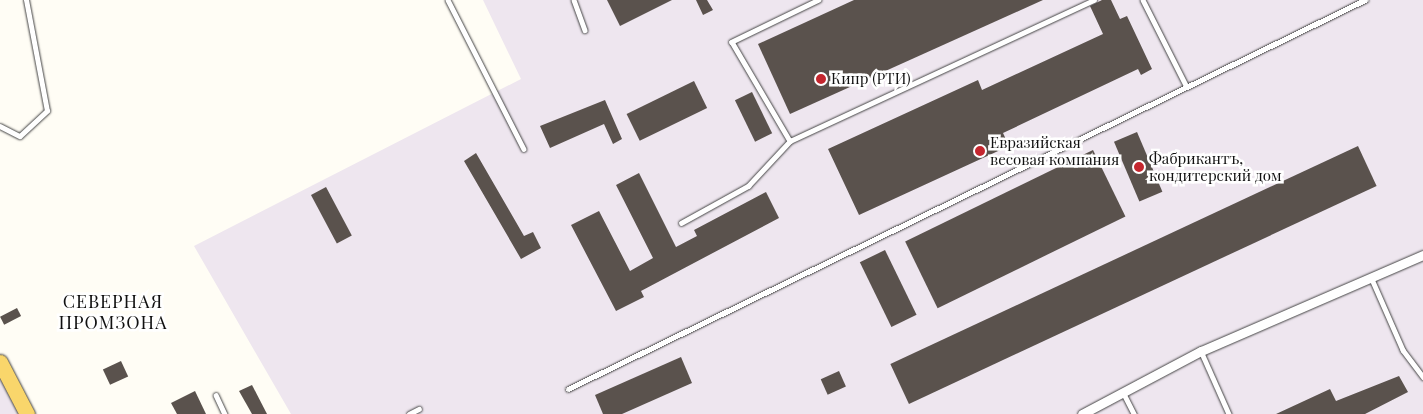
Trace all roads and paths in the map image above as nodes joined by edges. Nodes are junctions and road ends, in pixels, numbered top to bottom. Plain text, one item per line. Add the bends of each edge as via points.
1 (26, 0) edge
2 (448, 0) edge
3 (574, 0) edge
4 (818, 0) edge
5 (1094, 0) edge
6 (1143, 0) edge
7 (1365, 0) edge
8 (585, 30) dead end
9 (1188, 87) junction
10 (0, 126) edge
11 (790, 141) junction
12 (524, 149) dead end
13 (681, 223) dead end
14 (1423, 255) edge
15 (1371, 276) junction
16 (1201, 351) junction
17 (0, 362) edge
18 (1423, 377) edge
19 (568, 389) dead end
20 (1123, 392) junction
21 (216, 395) dead end
22 (419, 409) dead end
23 (27, 414) edge
24 (225, 414) edge
25 (409, 414) edge
26 (1082, 414) edge
27 (1134, 414) edge
28 (1229, 414) edge

1 - 10 lane via 47,112 20,136
2 - 12 lane
3 - 8 lane
4 - 11 lane via 732,42
5 - 11 lane
6 - 9 lane
7 - 9 lane
9 - 19 lane
11 - 13 lane via 748,186
14 - 15 street
15 - 16 street
15 - 18 lane via 1403,350
16 - 20 street
16 - 28 lane
17 - 23 main road
20 - 26 street
20 - 27 lane
21 - 24 lane
22 - 25 lane

